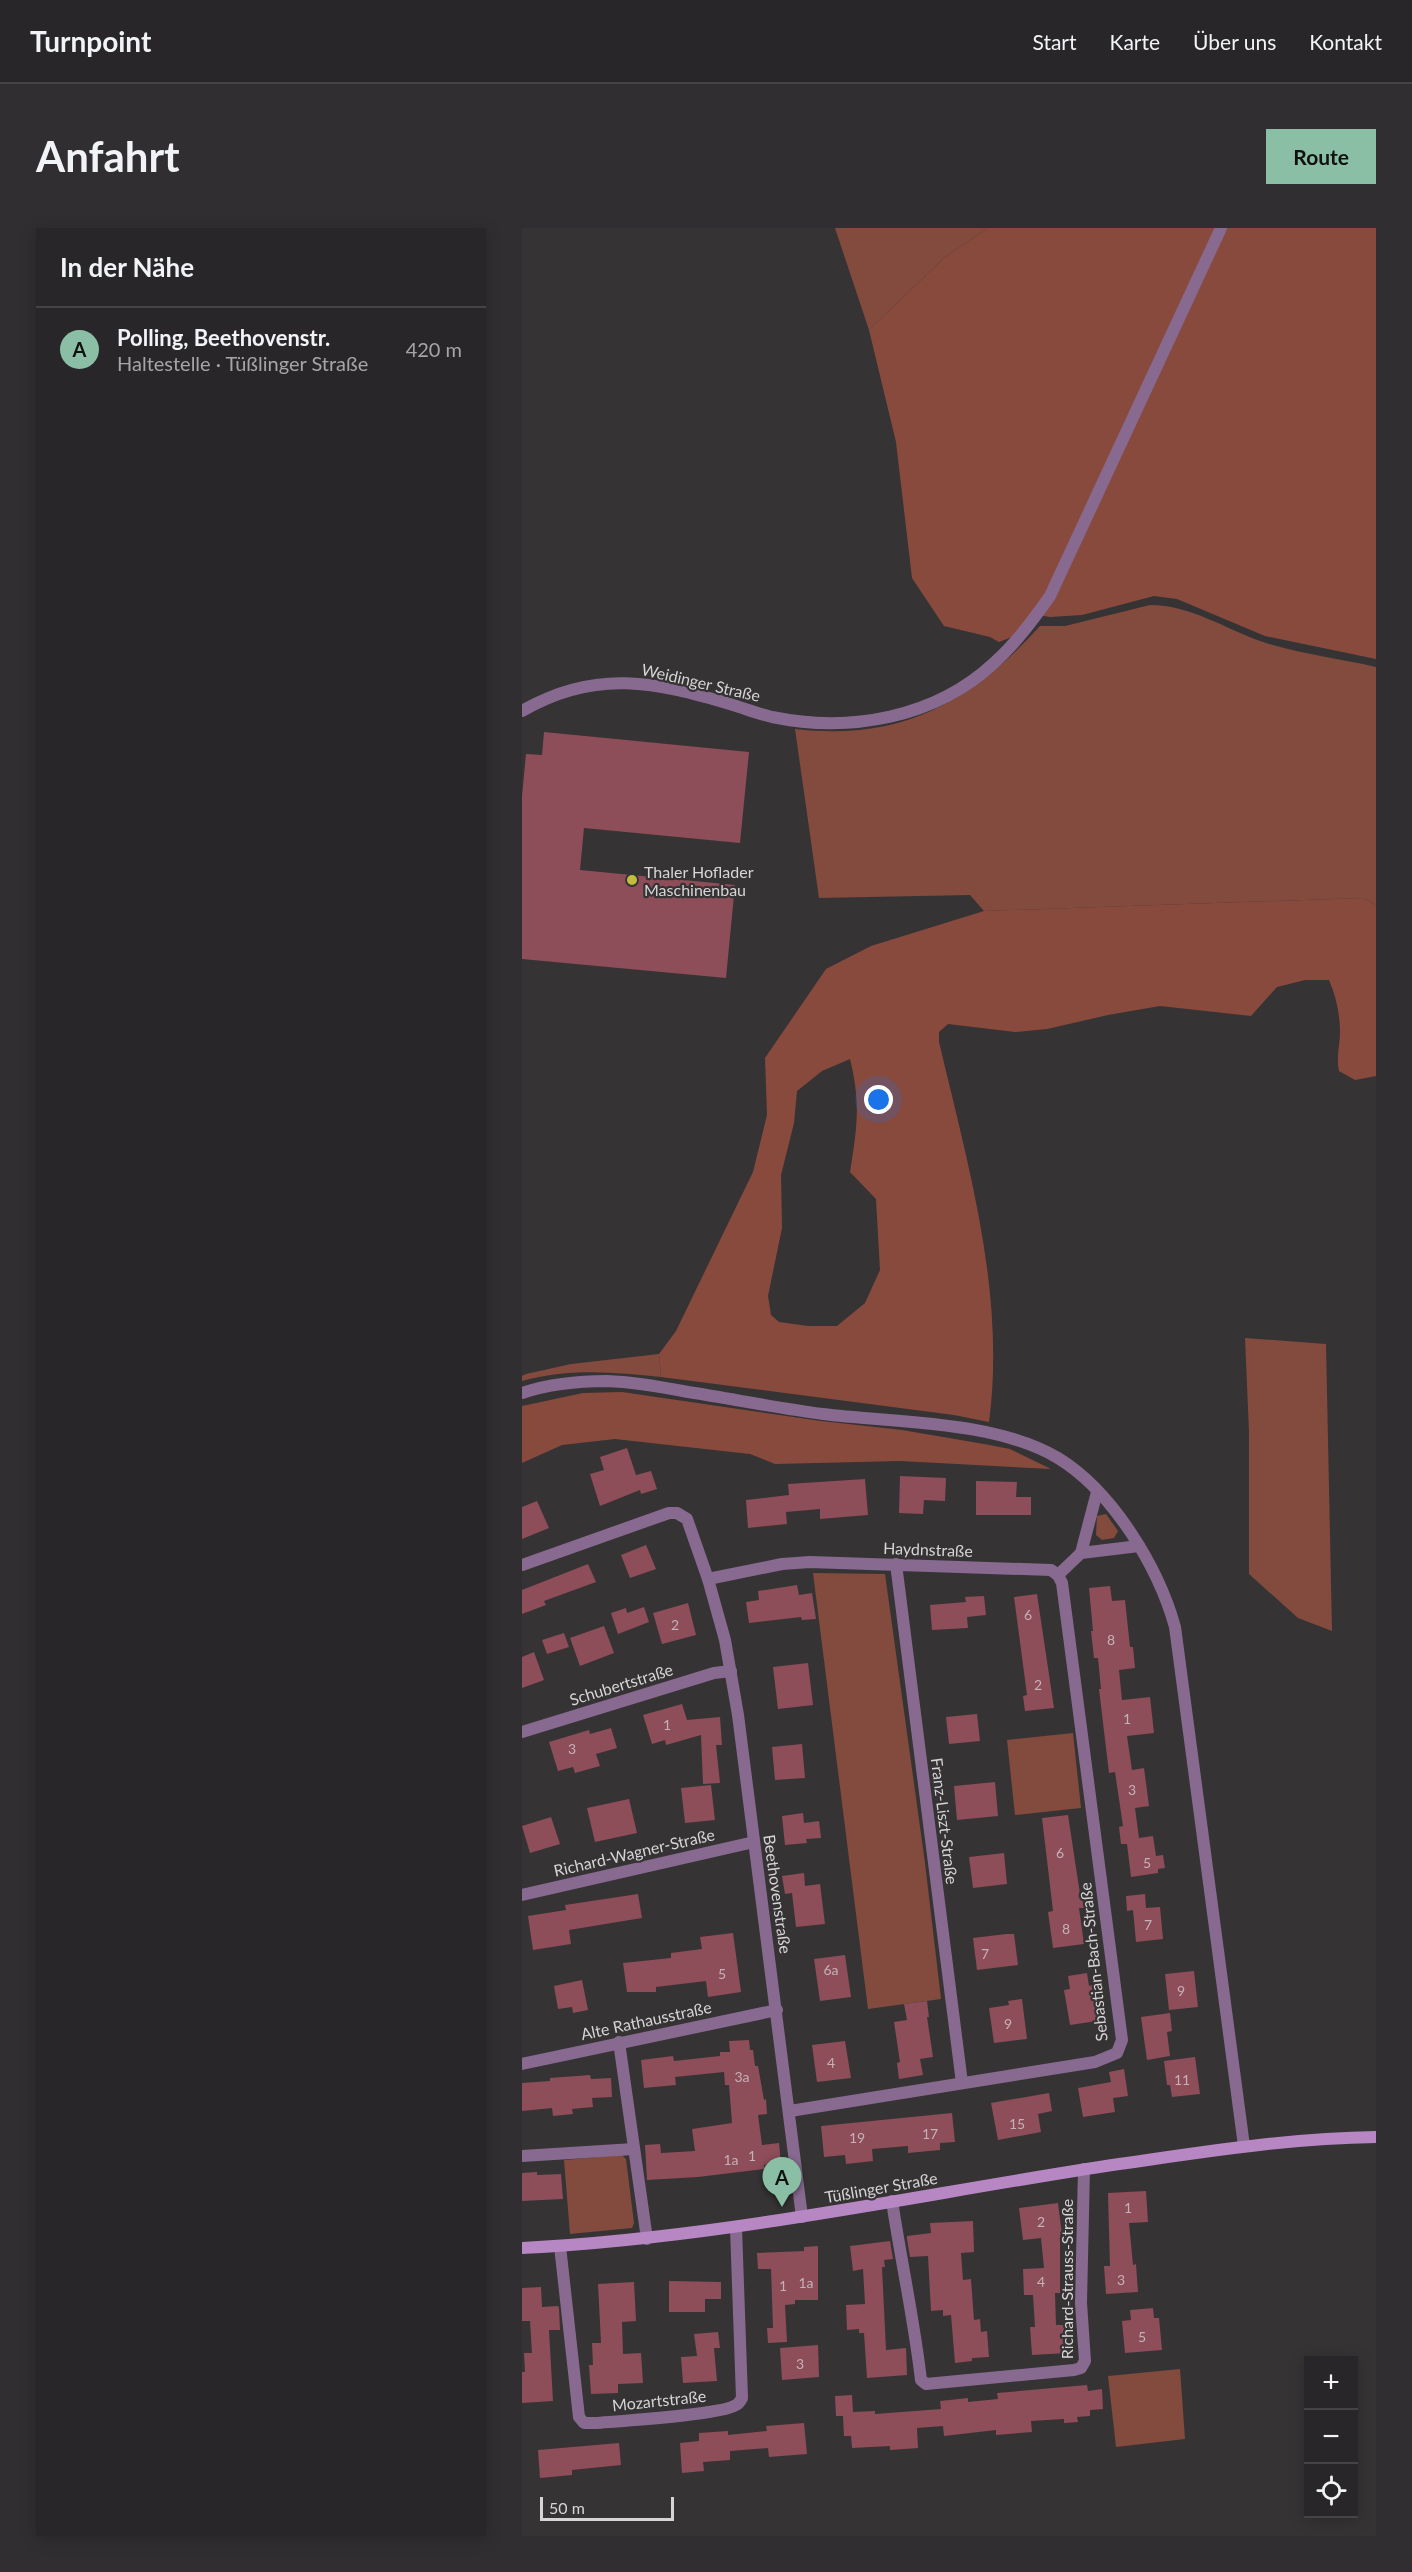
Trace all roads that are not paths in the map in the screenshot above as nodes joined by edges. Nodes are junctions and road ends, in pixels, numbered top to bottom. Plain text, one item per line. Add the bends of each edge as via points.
1 (1221, 228) edge
2 (522, 711) edge
3 (522, 1392) edge
4 (1097, 1492) junction
5 (1139, 1546) junction
6 (1081, 1553) junction
7 (896, 1564) junction
8 (522, 1565) edge
9 (1058, 1575) junction
10 (708, 1579) junction
11 (731, 1671) junction
12 (522, 1732) edge
13 (754, 1842) junction
14 (522, 1895) edge
15 (777, 2010) junction
16 (619, 2042) junction
17 (522, 2064) edge
18 (962, 2083) junction
19 (790, 2110) junction
20 (1376, 2138) edge
21 (1244, 2146) junction
22 (634, 2149) junction
23 (522, 2156) edge
24 (1084, 2169) junction
25 (892, 2201) junction
26 (802, 2217) junction
27 (736, 2228) junction
28 (647, 2238) junction
29 (560, 2246) junction
30 (522, 2248) edge

1 - 2 street, Weidinger Straße via 1050,597 1012,645 976,678 928,705 899,715 841,724 770,716 630,682 576,687
3 - 4 street via 568,1383 627,1383 822,1414 974,1431 1007,1437 1044,1451
4 - 5 street
4 - 6 street
5 - 6 street
5 - 21 street via 1168,1602 1174,1627
6 - 9 street
7 - 9 street, Haydnstraße via 1051,1570
7 - 10 street, Haydnstraße via 782,1564
7 - 18 street, Franz-Liszt-Straße
8 - 10 street via 644,1520 677,1513 687,1520
9 - 18 street, Sebastian-Bach-Straße via 1122,2040 1117,2053 1095,2062
10 - 11 street, Beethovenstraße
11 - 12 street, Schubertstraße
11 - 13 street, Beethovenstraße
13 - 14 street, Richard-Wagner-Straße
13 - 15 street, Beethovenstraße
15 - 16 street, Alte Rathausstraße
15 - 19 street, Beethovenstraße
16 - 17 street, Alte Rathausstraße
16 - 22 street
18 - 19 street, Sebastian-Bach-Straße
19 - 26 street, Beethovenstraße
20 - 21 street, Tüßlinger Straße
21 - 24 street, Tüßlinger Straße
22 - 23 street
22 - 28 street
24 - 25 street, Tüßlinger Straße
24 - 25 street, Richard-Strauss-Straße via 1081,2302 1085,2361 1074,2370 926,2384 921,2380 914,2316 902,2273
25 - 26 street, Tüßlinger Straße
26 - 27 street, Tüßlinger Straße
27 - 28 street, Tüßlinger Straße
27 - 29 street, Mozartstraße via 742,2398 737,2405 595,2423 584,2423 579,2417
28 - 29 street, Tüßlinger Straße
29 - 30 street, Tüßlinger Straße

